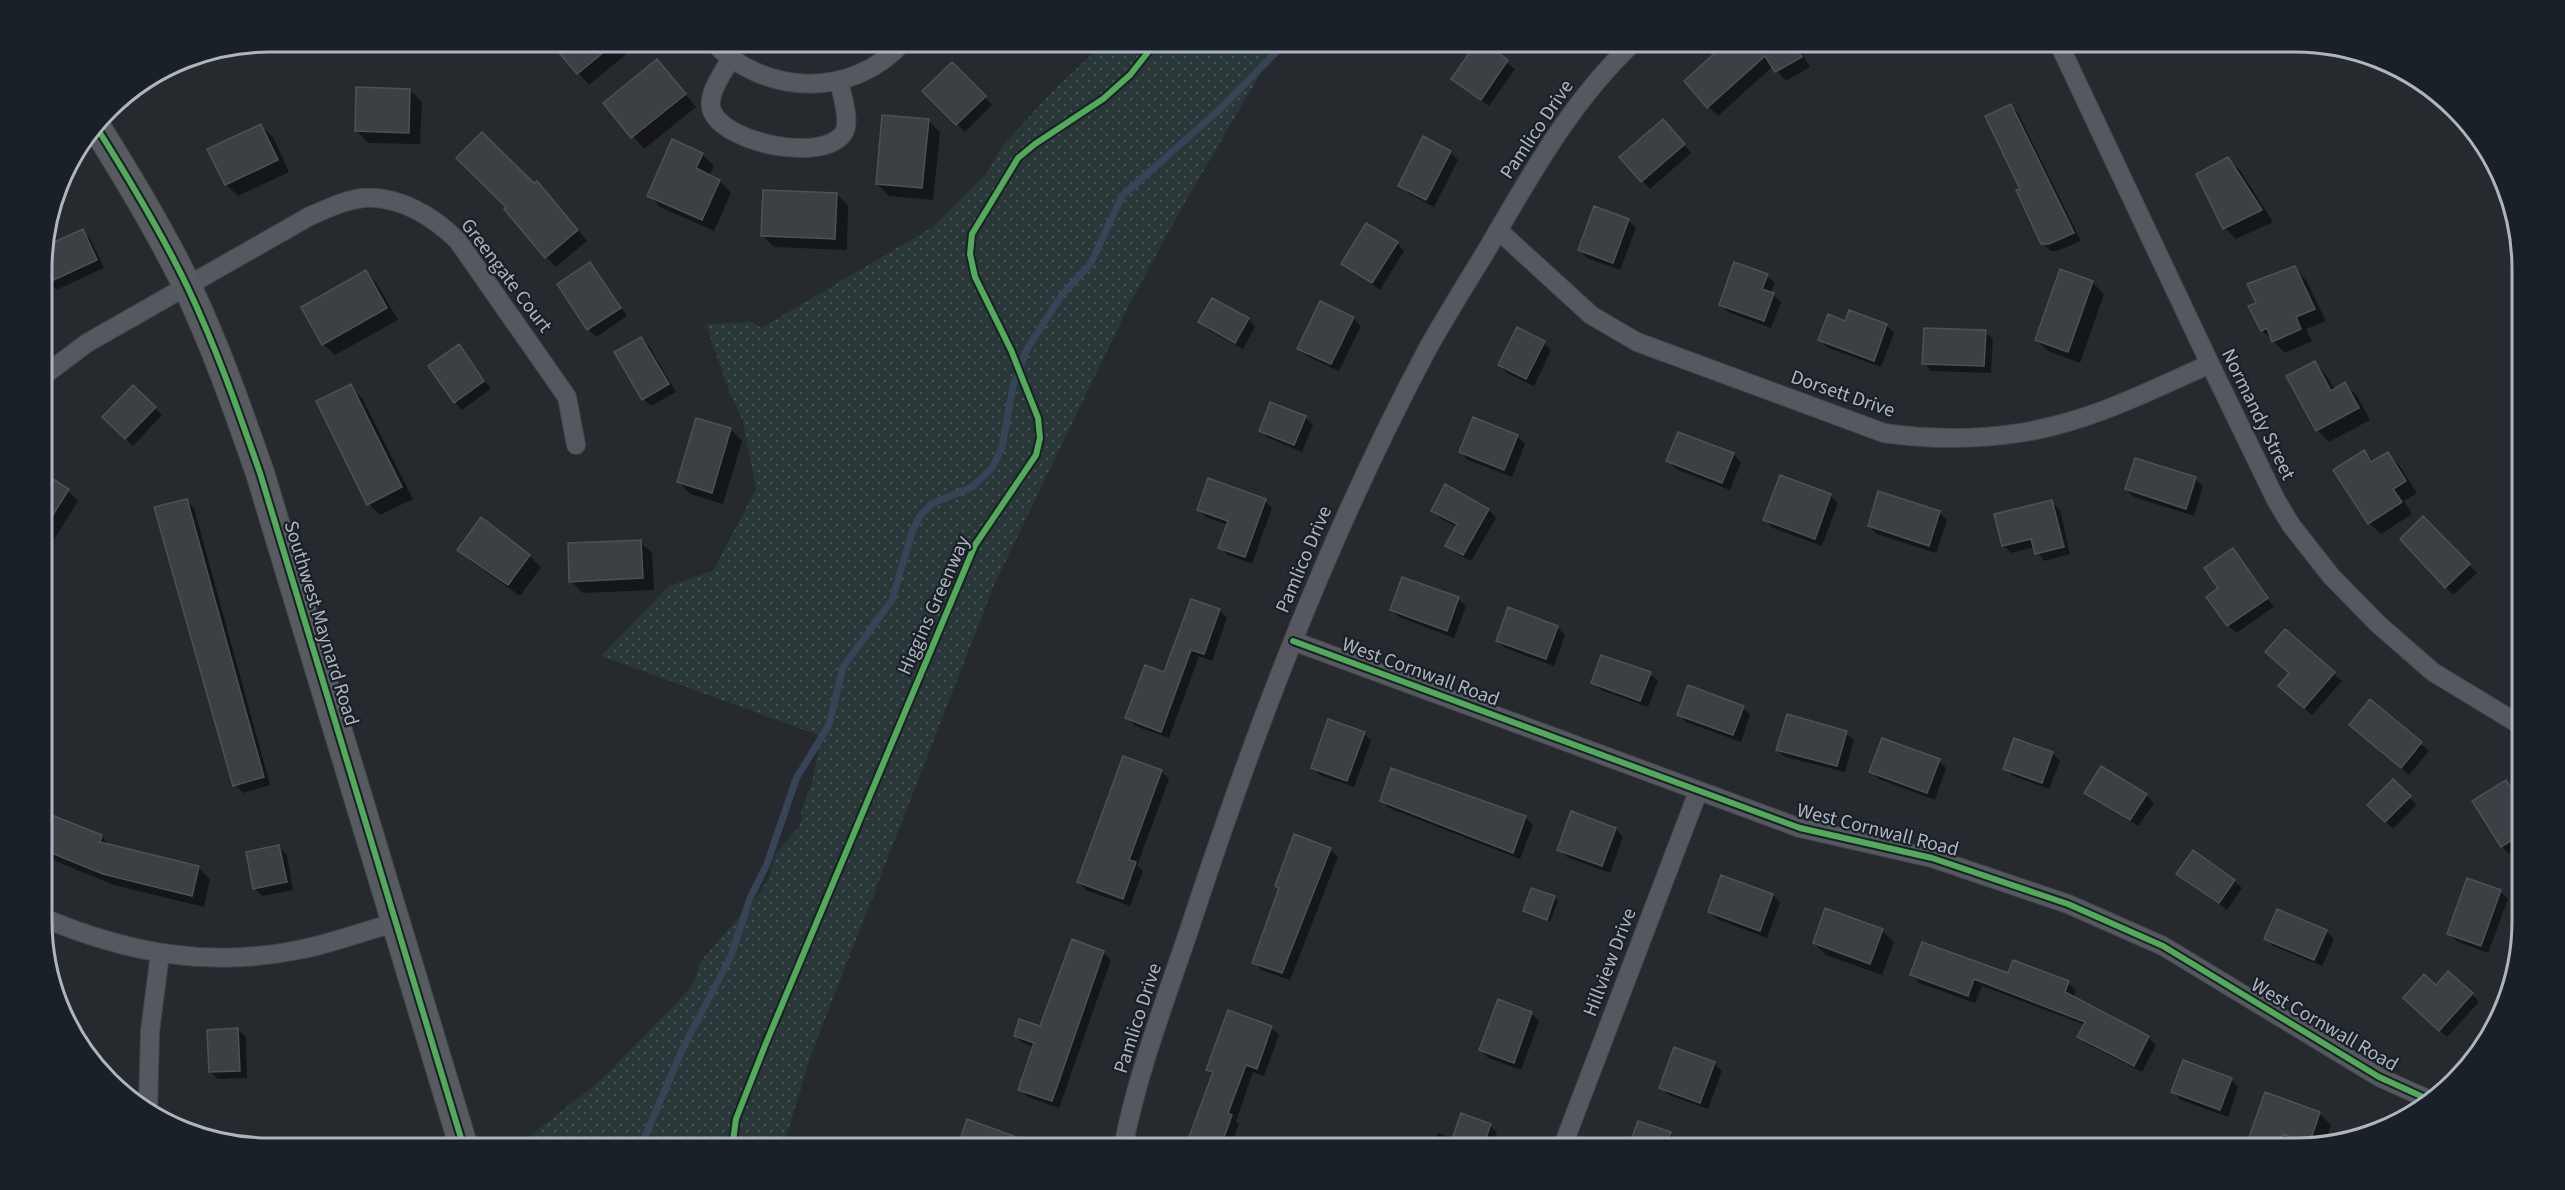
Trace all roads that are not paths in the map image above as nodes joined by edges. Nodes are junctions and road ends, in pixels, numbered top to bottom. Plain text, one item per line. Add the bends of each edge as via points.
1 (722, 52) edge
2 (894, 52) edge
3 (1623, 52) edge
4 (2063, 52) edge
5 (730, 60) junction
6 (839, 80) junction
7 (100, 133) edge
8 (1498, 230) junction
9 (186, 285) junction
10 (2210, 364) junction
11 (52, 369) edge
12 (576, 445) dead end
13 (1293, 641) junction
14 (2512, 720) edge
15 (1698, 792) junction
16 (52, 921) edge
17 (395, 923) junction
18 (160, 954) junction
19 (2422, 1097) edge
20 (148, 1101) edge
21 (461, 1138) edge
22 (1126, 1138) edge
23 (1566, 1138) edge

1 - 5 street
2 - 6 street
3 - 8 street, Pamlico Drive via 1603,71 1563,123
4 - 10 street, Normandy Street
5 - 6 street via 754,74 784,83
5 - 6 street via 711,100 712,111 729,129 745,138 782,146 815,149 829,145 843,134 847,124
7 - 9 main road, Southwest Maynard Road
8 - 10 street, Dorsett Drive via 1591,315 1637,342 1884,433 1910,437 1996,435 2058,425 2104,410
8 - 13 street, Pamlico Drive via 1418,369 1347,516
9 - 11 street, Greengate Court via 87,343
9 - 12 street, Greengate Court via 342,202 364,198 387,200 416,210 439,223 458,241 567,397
9 - 17 main road, Southwest Maynard Road via 223,369 260,473
10 - 14 street, Normandy Street via 2276,500 2331,576 2433,672
13 - 15 street, West Cornwall Road
13 - 22 street, Pamlico Drive via 1222,831 1158,1024
15 - 19 street, West Cornwall Road via 1800,828 1932,858 2068,904 2163,946 2379,1077
15 - 23 street, Hillview Drive
16 - 18 street via 88,936
17 - 18 street via 270,955 233,959
17 - 21 main road, Southwest Maynard Road
18 - 20 street via 150,1031

